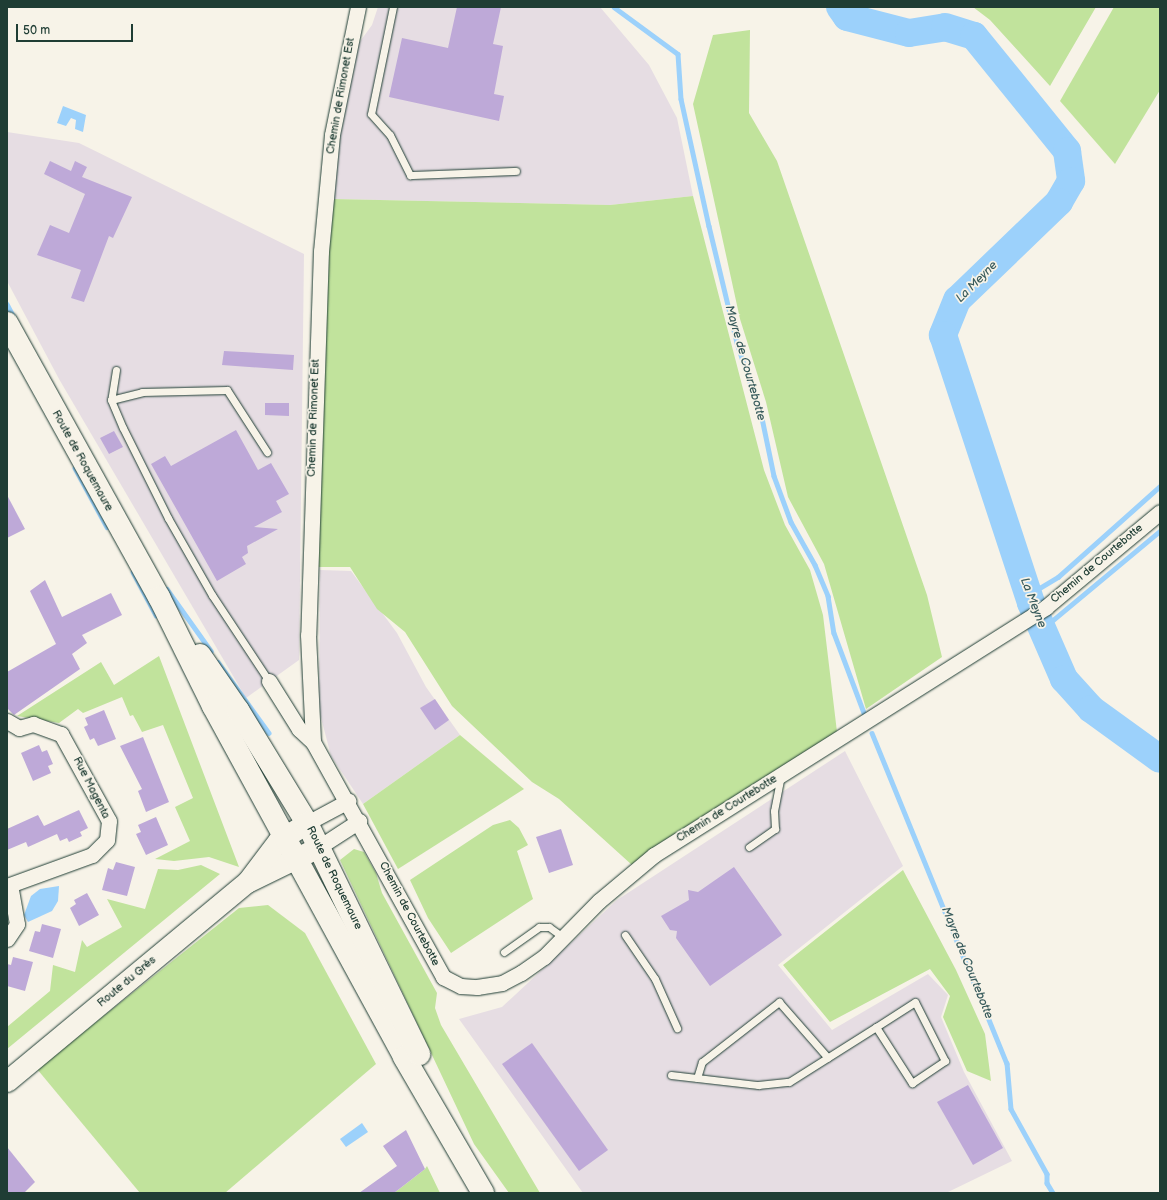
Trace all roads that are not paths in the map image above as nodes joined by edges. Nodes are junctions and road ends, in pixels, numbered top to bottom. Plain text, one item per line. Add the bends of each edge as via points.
1 (358, 7) edge
2 (393, 7) edge
3 (516, 171) dead end
4 (7, 324) edge
5 (116, 370) dead end
6 (111, 400) junction
7 (267, 452) dead end
8 (1160, 512) edge
9 (159, 597) junction
10 (269, 682) joint
11 (11, 728) edge
12 (313, 742) junction
13 (781, 775) junction
14 (348, 801) junction
15 (359, 821) junction
16 (307, 823) junction
17 (285, 836) junction
18 (319, 847) junction
19 (748, 847) dead end
20 (298, 859) junction
21 (247, 882) junction
22 (8, 886) edge
23 (625, 935) dead end
24 (564, 938) junction
25 (7, 939) edge
26 (504, 952) dead end
27 (677, 1028) dead end
28 (876, 1028) junction
29 (828, 1058) junction
30 (671, 1075) dead end
31 (697, 1078) junction
32 (7, 1081) edge
33 (479, 1186) edge

1 - 12 street, Chemin de Rimonet Est via 332,135 321,251 308,635
2 - 3 lane via 371,114 390,135 410,175
4 - 9 main road, Route de Roquemaure
5 - 6 lane
6 - 7 lane via 142,392 227,390
6 - 10 lane via 168,518 212,595
8 - 13 street, Chemin de Courtebotte via 1046,607
9 - 16 main road, Route de Roquemaure via 238,710
9 - 17 main road, Route de Roquemaure via 213,706
10 - 12 street via 299,729
11 - 22 street, Rue Magenta via 33,724 61,734 109,820 107,840 92,855
12 - 14 street, Chemin de Rimonet Est
13 - 19 lane via 774,811 775,829
13 - 24 street, Chemin de Courtebotte via 654,855 600,901
14 - 15 street, Chemin de Rimonet Est
14 - 16 street
15 - 18 street
15 - 24 street, Chemin de Courtebotte via 443,977 461,986 502,983 544,957
16 - 17 street
16 - 18 main road, Route de Roquemaure
17 - 20 main road, Route de Roquemaure
17 - 21 street
18 - 20 street
18 - 33 main road, Route de Roquemaure
20 - 21 street
20 - 33 main road, Route de Roquemaure via 404,1057
21 - 32 street, Route du Grès
22 - 25 street via 17,924
23 - 27 lane via 655,979
24 - 26 lane via 549,927 539,927
28 - 28 lane via 912,1083 944,1061 915,1002
28 - 29 lane
29 - 31 lane via 789,1082 758,1085
29 - 31 lane via 779,1002 702,1062
30 - 31 lane

